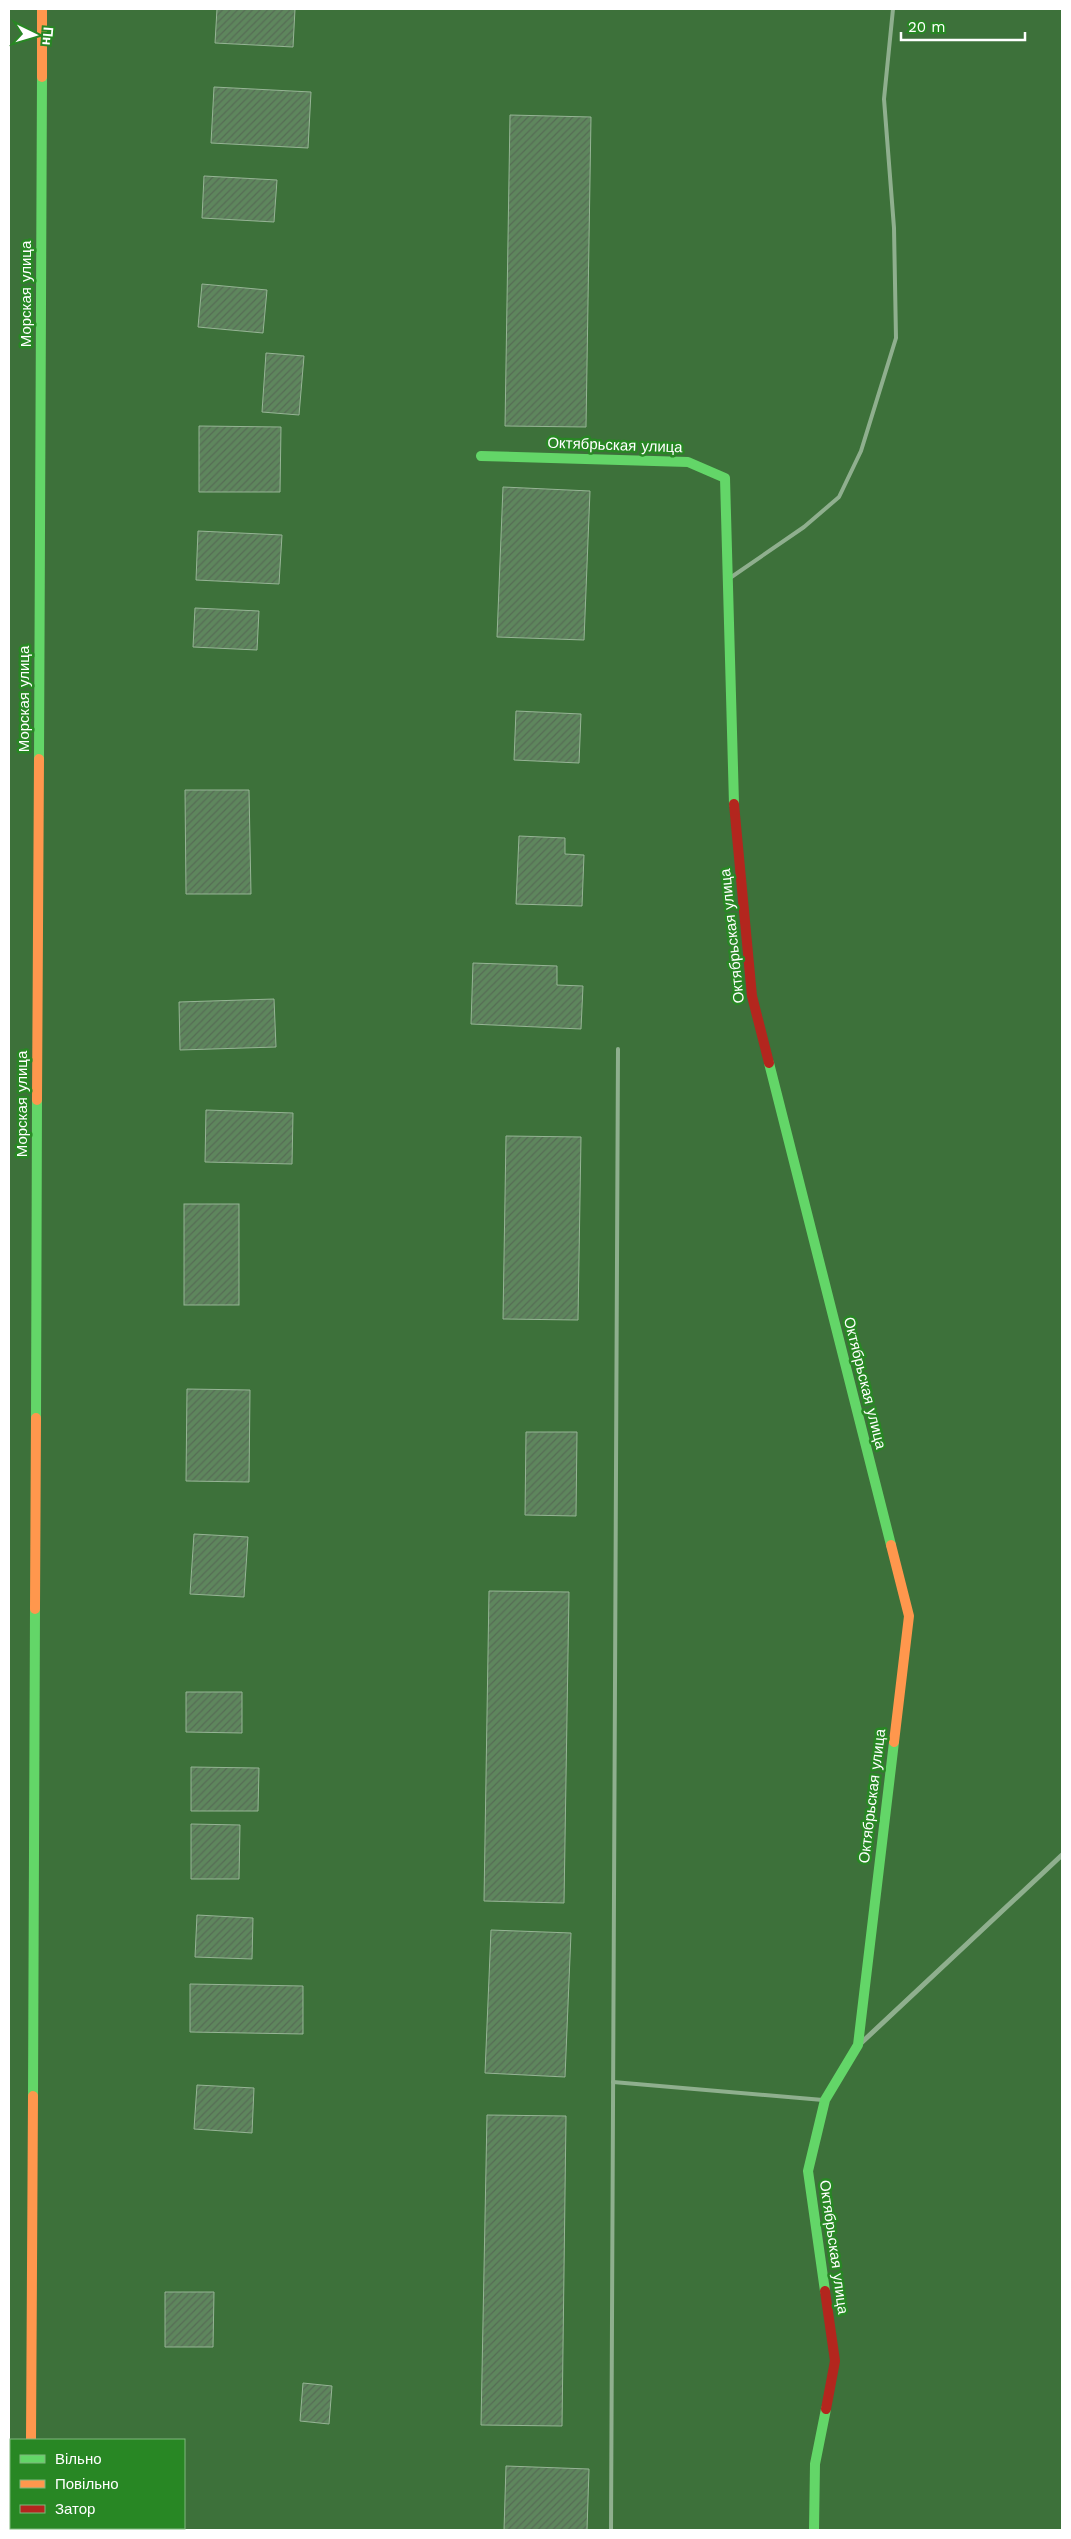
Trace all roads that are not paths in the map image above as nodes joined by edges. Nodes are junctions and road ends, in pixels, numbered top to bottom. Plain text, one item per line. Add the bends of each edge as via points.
1 (42, 9) edge
2 (893, 9) edge
3 (481, 456) dead end
4 (728, 579) junction
5 (618, 1049) dead end
6 (1062, 1855) edge
7 (858, 2045) junction
8 (613, 2082) junction
9 (825, 2100) junction
10 (31, 2439) edge
11 (611, 2530) edge
12 (814, 2530) edge

1 - 10 main road, Морская улица
2 - 4 lane via 884,99 894,228 896,338 861,451 839,497 804,527
3 - 4 main road, Октябрьская улица via 688,462 725,478
4 - 7 main road, Октябрьская улица via 734,812 752,996 909,1616
5 - 8 lane
6 - 7 street
7 - 9 main road, Октябрьская улица
8 - 9 lane
8 - 11 lane
9 - 12 main road, Октябрьская улица via 808,2171 835,2361 815,2464

